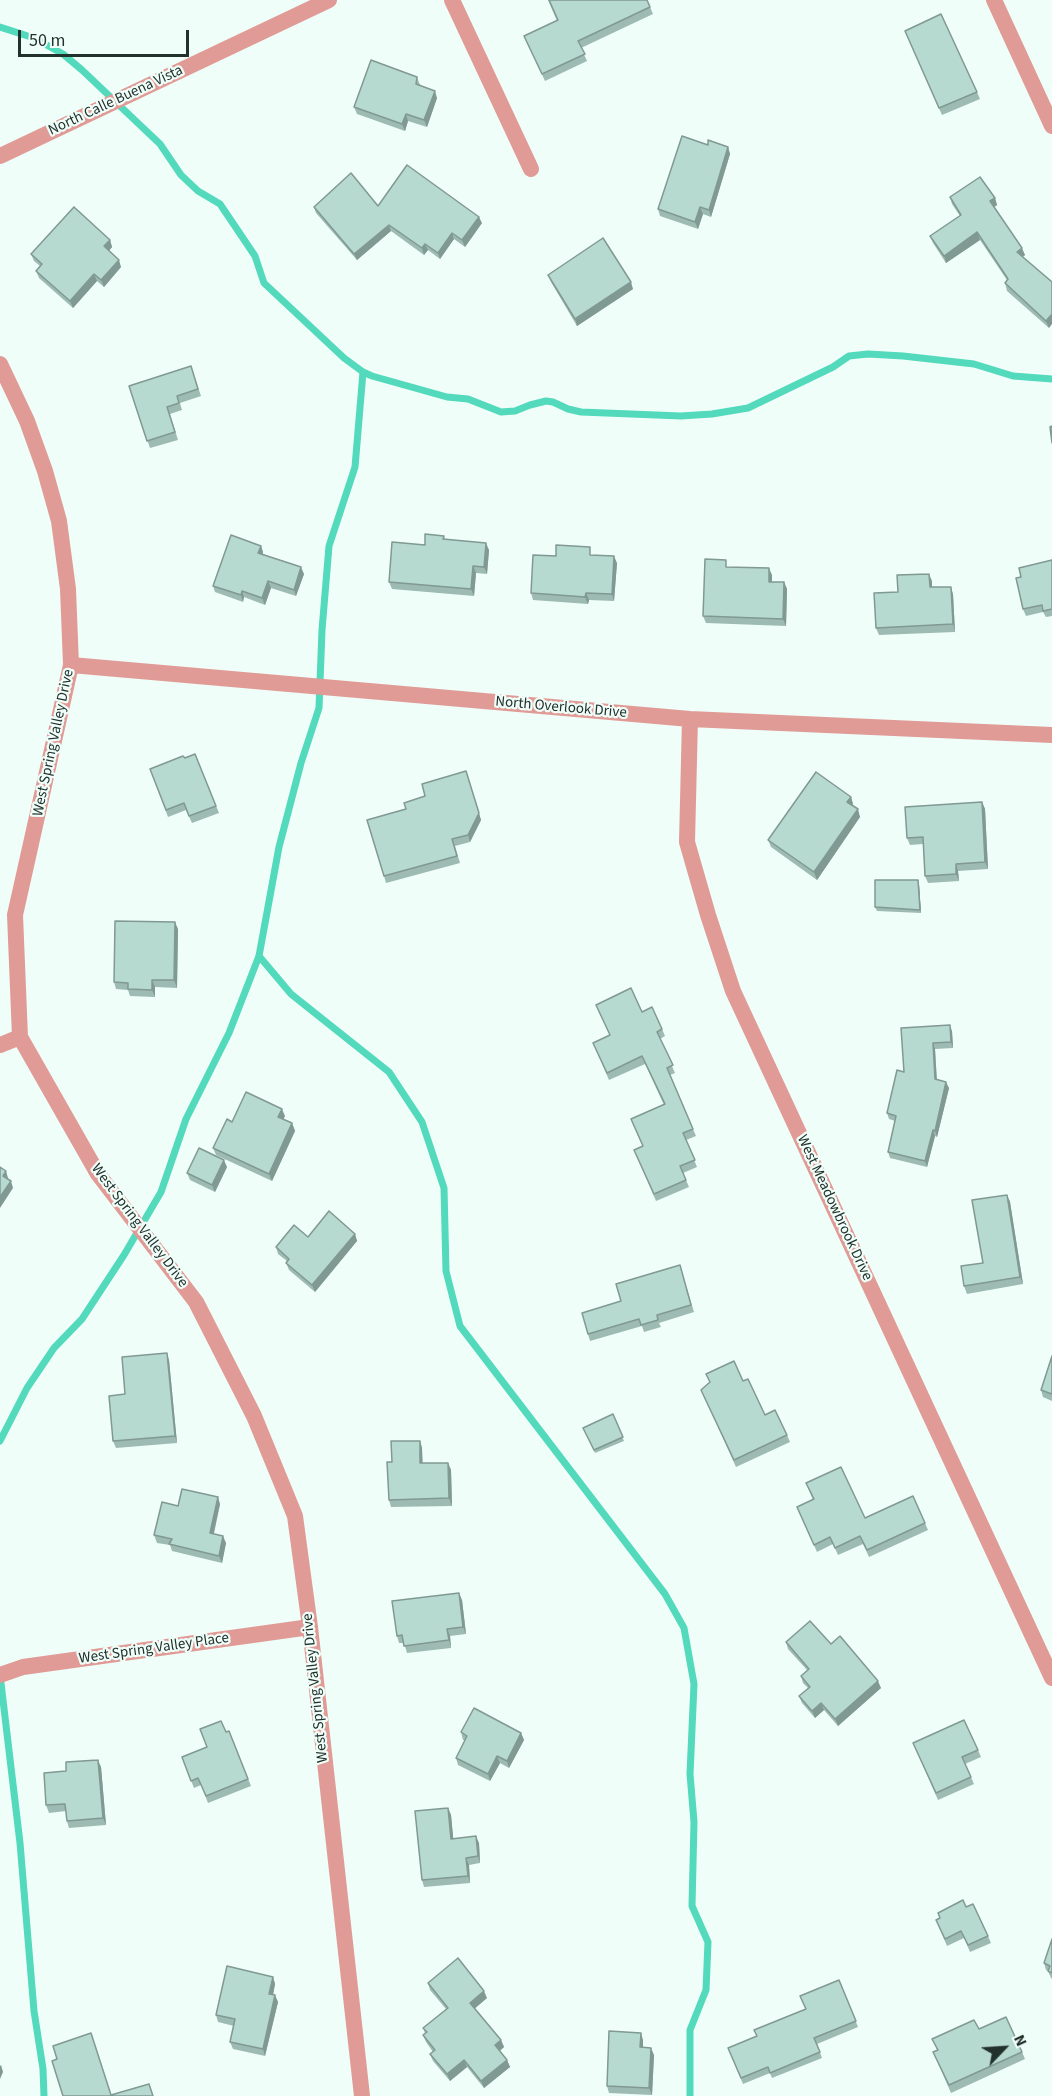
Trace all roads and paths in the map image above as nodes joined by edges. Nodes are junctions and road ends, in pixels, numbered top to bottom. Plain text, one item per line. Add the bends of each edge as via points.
1 (329, 0) edge
2 (452, 0) edge
3 (994, 0) edge
4 (1052, 126) edge
5 (0, 156) edge
6 (531, 169) dead end
7 (0, 364) edge
8 (71, 665) junction
9 (690, 719) junction
10 (1052, 735) edge
11 (20, 1037) junction
12 (0, 1045) edge
13 (310, 1627) junction
14 (0, 1675) edge
15 (1052, 1678) edge
16 (362, 2096) edge

1 - 5 street, North Calle Buena Vista
2 - 6 street
3 - 4 street
7 - 8 street, West Spring Valley Drive via 27,421 58,521 68,589
8 - 9 street, North Overlook Drive
8 - 11 street, West Spring Valley Drive via 15,915
9 - 10 street, North Overlook Drive
9 - 15 street, West Meadowbrook Drive via 687,842 733,991
11 - 12 street
11 - 13 street, West Spring Valley Drive via 98,1174 196,1302 254,1416 295,1516
13 - 14 street, West Spring Valley Place via 23,1667
13 - 16 street, West Spring Valley Drive

